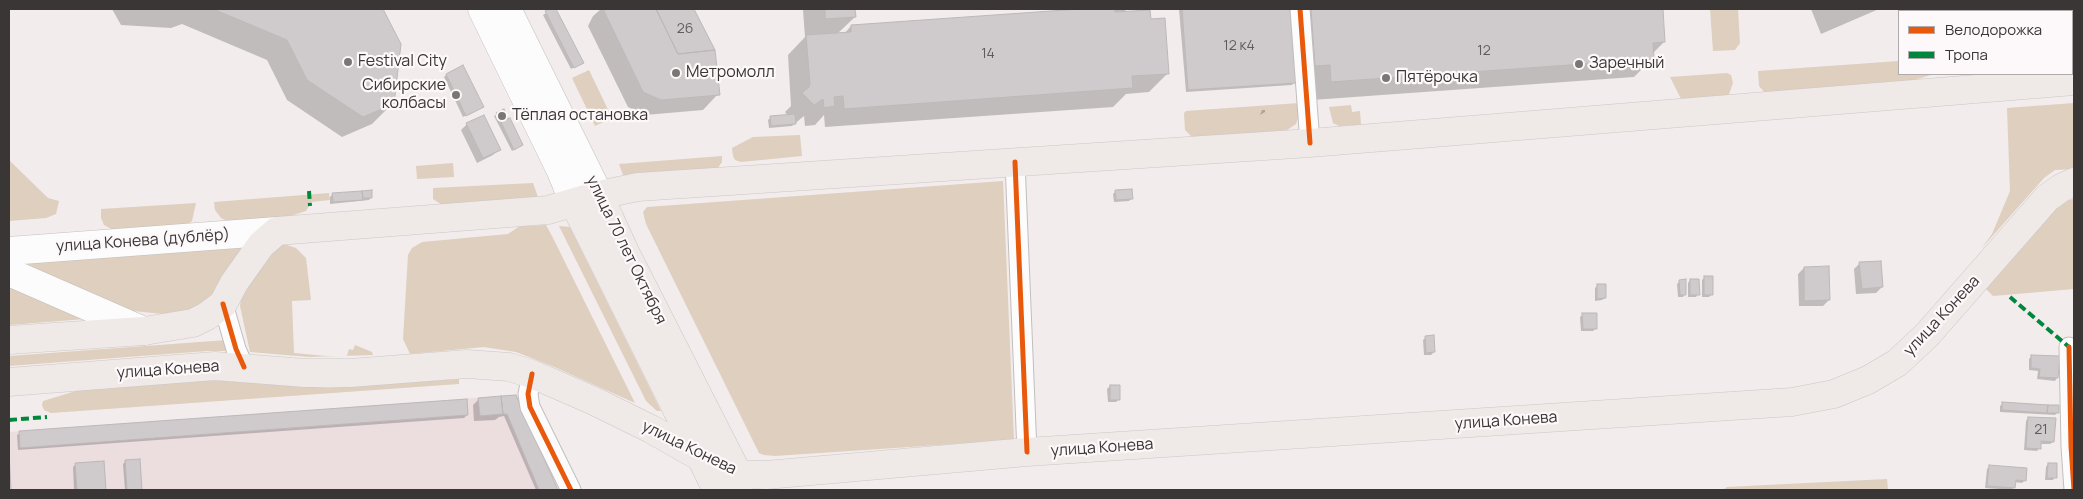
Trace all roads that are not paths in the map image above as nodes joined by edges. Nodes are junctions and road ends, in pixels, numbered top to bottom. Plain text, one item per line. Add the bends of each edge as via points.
1 (482, 9) edge
2 (507, 9) edge
3 (1300, 9) edge
4 (2074, 81) edge
5 (1310, 142) junction
6 (1015, 162) junction
7 (2074, 182) edge
8 (586, 199) junction
9 (277, 231) junction
10 (9, 251) edge
11 (9, 272) edge
12 (223, 304) junction
13 (144, 331) junction
14 (9, 340) edge
15 (2069, 347) dead end
16 (244, 367) junction
17 (532, 374) junction
18 (9, 382) edge
19 (1027, 452) junction
20 (700, 457) junction
21 (734, 485) edge
22 (571, 490) edge
23 (2074, 490) edge

1 - 8 main road, улица 70 лет Октября via 561,171
2 - 8 main road, улица 70 лет Октября
3 - 5 street
4 - 5 main road
5 - 6 main road
6 - 8 main road via 638,187
6 - 19 street
7 - 19 main road, улица Конева via 2047,198 1927,335 1897,363 1834,394 1792,402
8 - 9 main road via 548,210
8 - 20 main road, улица 70 лет Октября
8 - 21 main road, улица 70 лет Октября via 625,252
9 - 10 main road, улица Конева (дублёр)
9 - 12 main road via 261,245 234,282
11 - 13 main road
12 - 13 main road via 193,323
12 - 16 street
13 - 14 main road
15 - 23 street
16 - 17 main road, улица Конева via 305,373 350,373 467,364 509,367
16 - 18 main road, улица Конева via 215,366
17 - 20 main road, улица Конева via 651,429
17 - 22 street via 528,394 530,407
19 - 21 main road, улица Конева via 766,475
20 - 21 main road, улица 70 лет Октября

